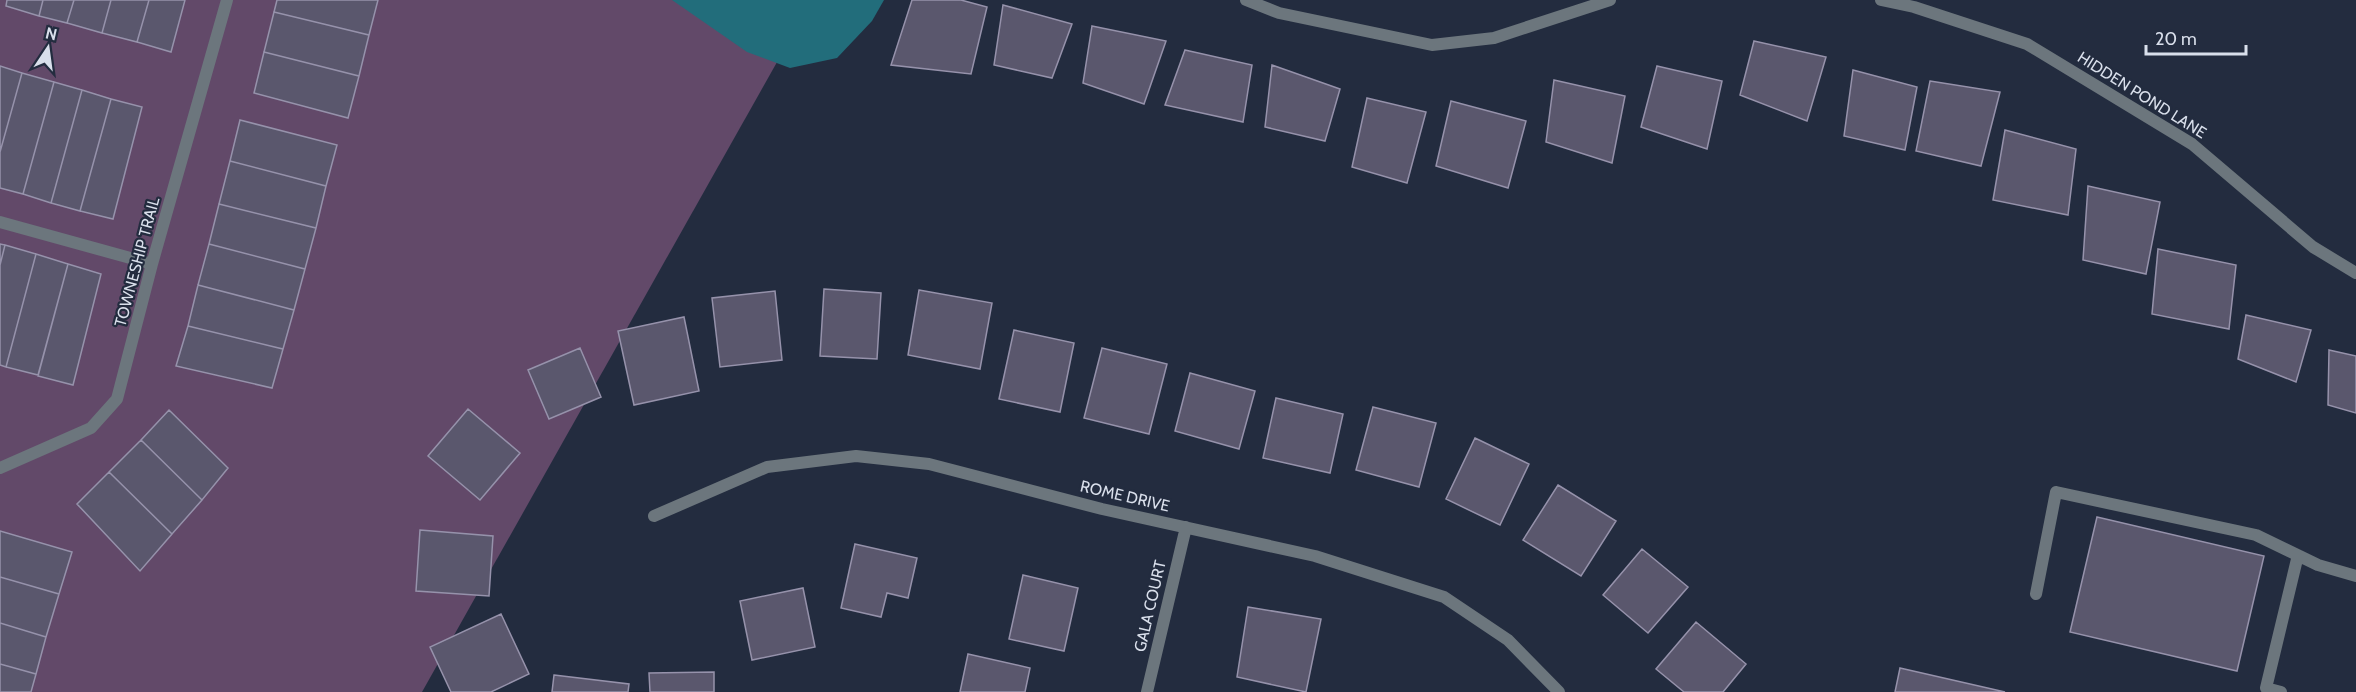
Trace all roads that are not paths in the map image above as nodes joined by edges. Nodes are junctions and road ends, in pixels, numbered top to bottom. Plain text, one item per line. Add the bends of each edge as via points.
1 (227, 0) edge
2 (1246, 0) edge
3 (1610, 0) edge
4 (1881, 0) edge
5 (0, 222) edge
6 (152, 264) junction
7 (2356, 273) edge
8 (0, 468) edge
9 (654, 516) dead end
10 (1186, 527) junction
11 (2298, 555) junction
12 (2356, 576) edge
13 (2036, 594) dead end
14 (1147, 692) edge
15 (1559, 692) edge
16 (2281, 692) edge

1 - 6 street, TOWNESHIP TRAIL
2 - 3 street via 1279,13 1432,45 1494,38
4 - 7 street, HIDDEN POND LANE via 2027,44 2192,144 2313,248
5 - 6 street
6 - 8 street, TOWNESHIP TRAIL via 117,399 91,428
9 - 10 street, ROME DRIVE via 767,467 856,456 929,464
10 - 14 street, GALA COURT
10 - 15 street, ROME DRIVE via 1315,556 1444,597 1508,640
11 - 12 street
11 - 13 street via 2256,535 2056,492
11 - 16 street via 2266,688

